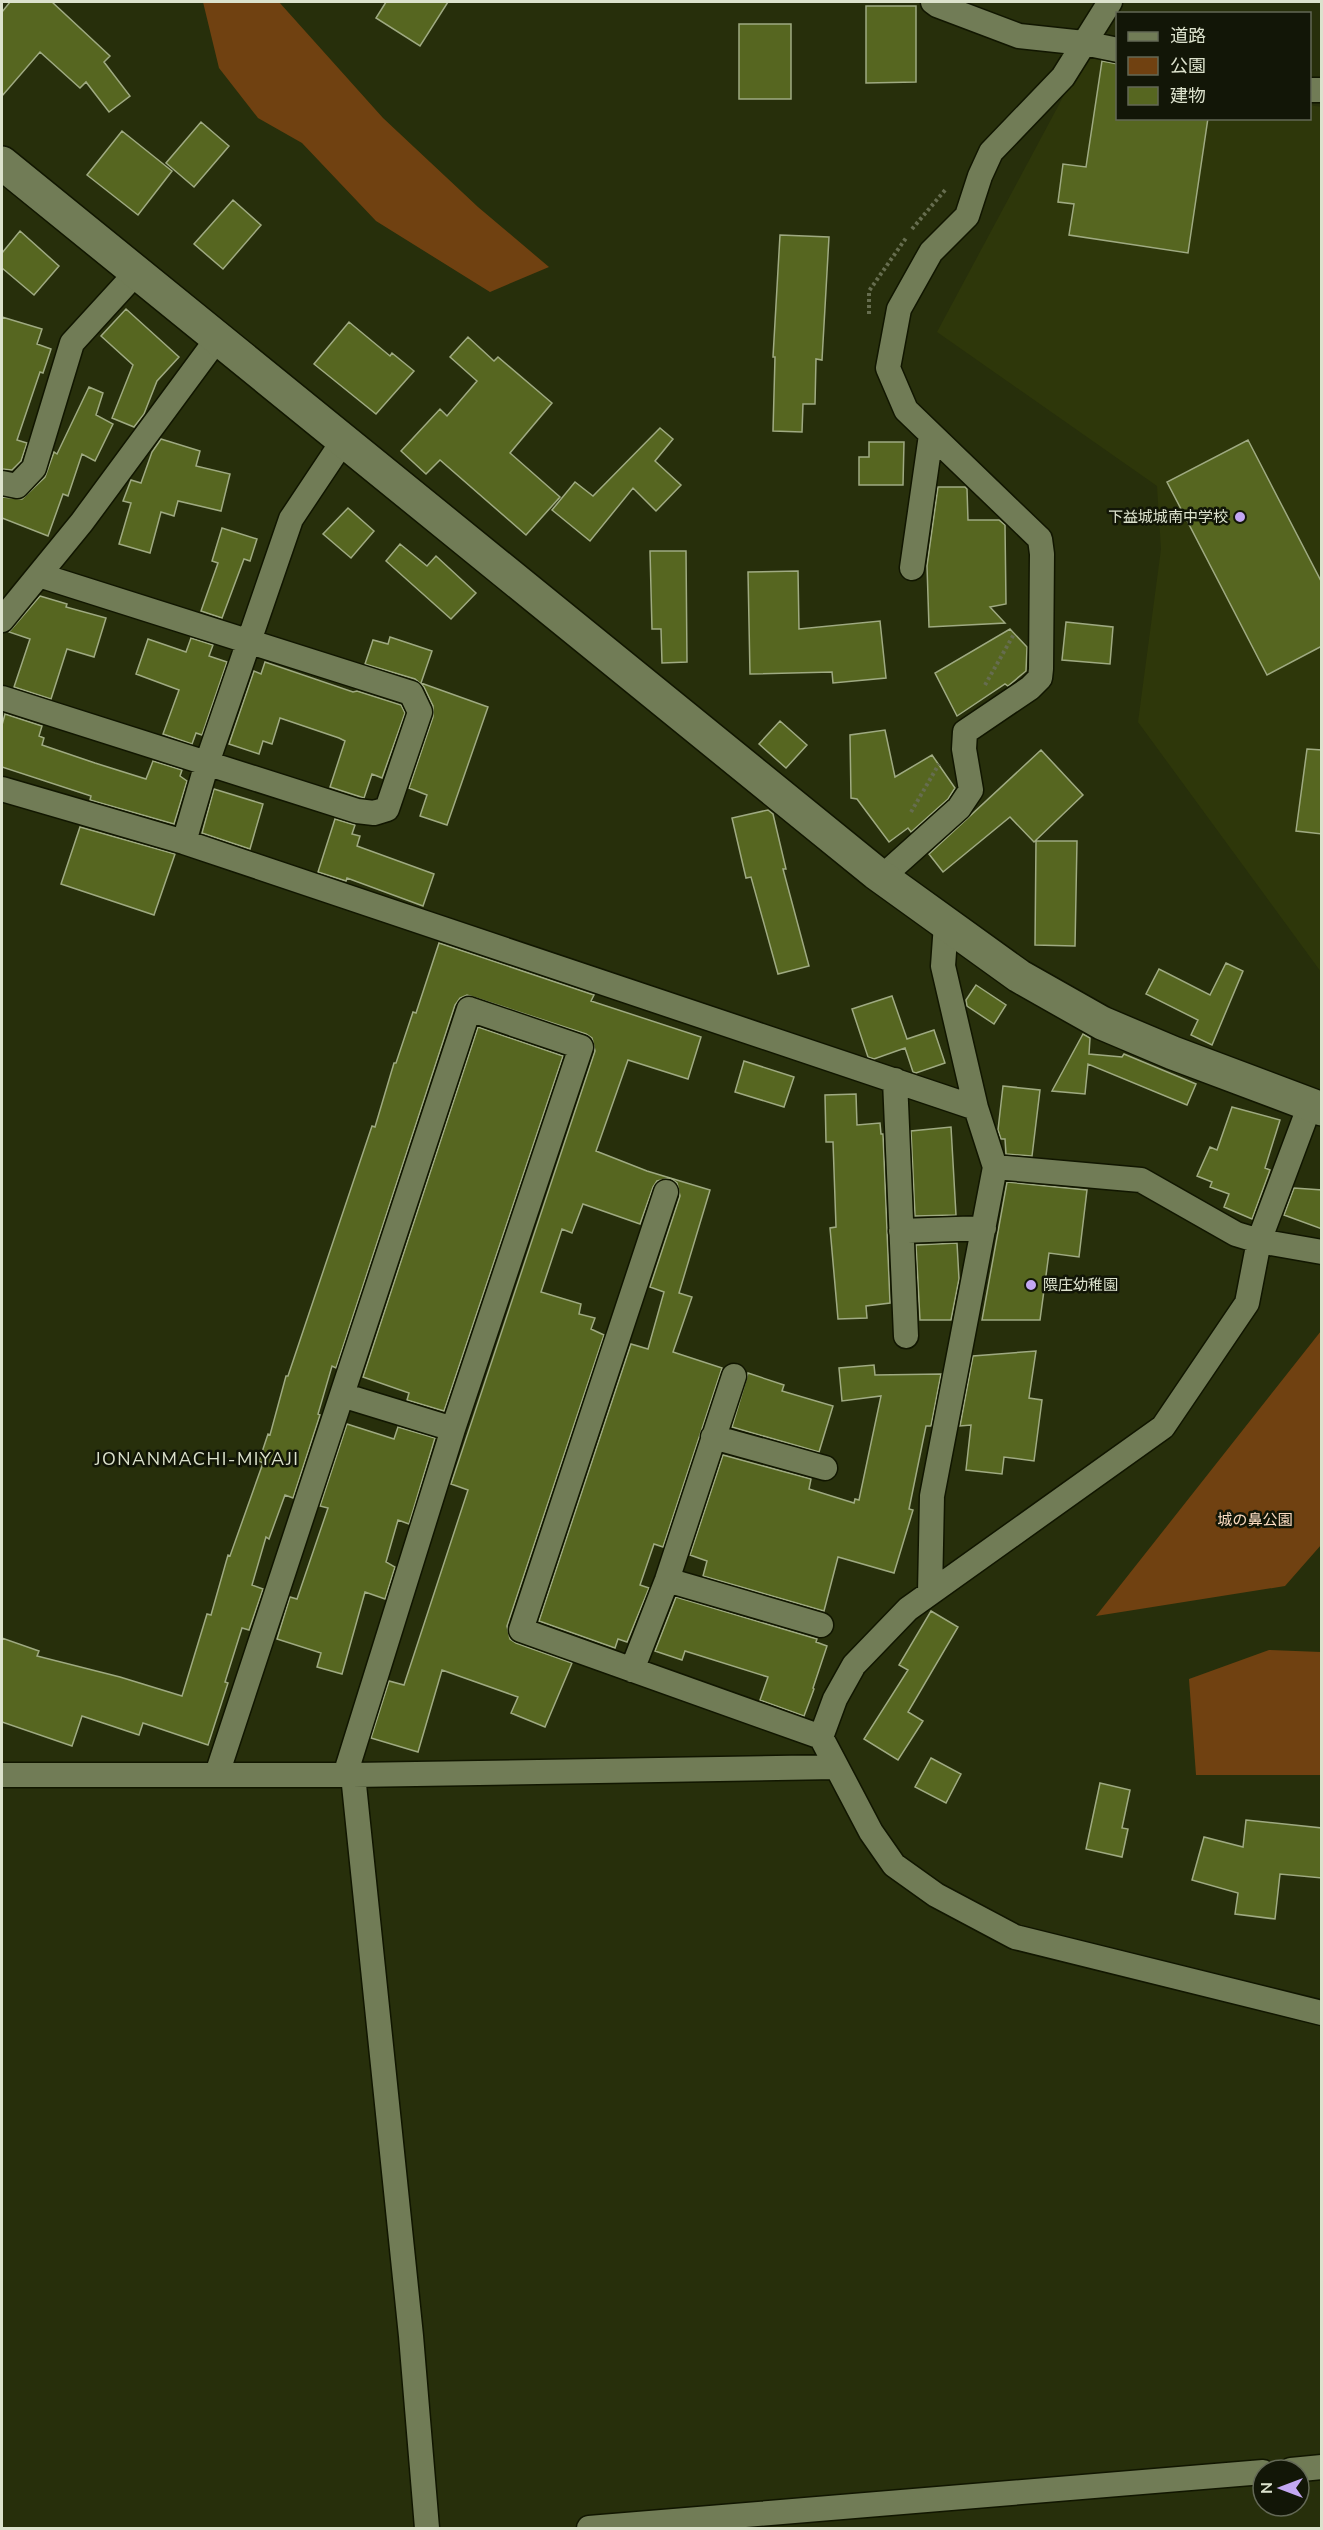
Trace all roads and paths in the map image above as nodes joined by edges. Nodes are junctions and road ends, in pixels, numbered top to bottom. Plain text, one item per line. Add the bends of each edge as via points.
1 (933, 2) edge
2 (1110, 2) edge
3 (1084, 43) junction
4 (1116, 50) edge
5 (2, 163) edge
6 (136, 273) junction
7 (217, 339) junction
8 (931, 435) junction
9 (343, 441) junction
10 (2, 483) edge
11 (912, 568) dead end
12 (39, 575) junction
13 (2, 620) edge
14 (250, 643) junction
15 (2, 698) edge
16 (207, 763) junction
17 (2, 789) edge
18 (184, 843) junction
19 (882, 877) junction
20 (946, 924) junction
21 (895, 1080) junction
22 (1316, 1107) edge
23 (976, 1108) junction
24 (995, 1167) junction
25 (666, 1192) dead end
26 (984, 1228) junction
27 (901, 1231) junction
28 (1259, 1241) junction
29 (1322, 1252) edge
30 (906, 1336) dead end
31 (734, 1376) dead end
32 (342, 1395) junction
33 (453, 1429) junction
34 (713, 1437) junction
35 (825, 1468) dead end
36 (667, 1580) junction
37 (930, 1593) junction
38 (821, 1625) dead end
39 (632, 1670) junction
40 (821, 1737) junction
41 (836, 1767) junction
42 (217, 1774) junction
43 (2, 1775) edge
44 (349, 1775) junction
45 (1322, 2013) edge
46 (1251, 2473) edge
47 (427, 2529) edge
48 (589, 2529) edge

1 - 3 street via 1019,36
2 - 3 street
3 - 4 street
3 - 8 street via 1063,77 991,152 967,216 931,252 899,309 888,368 906,410
5 - 6 street
6 - 7 street
6 - 10 street via 72,343 34,468 17,486
7 - 9 street
7 - 12 street
8 - 11 street
8 - 19 street via 1040,539 1041,669 1040,678 1030,688 965,732 971,790 959,808
9 - 14 street via 291,519
9 - 19 street
12 - 13 street
12 - 14 street
14 - 16 street
14 - 16 street via 411,693 420,712 387,809 374,813 357,811
15 - 16 street
16 - 18 street
17 - 18 street
18 - 21 street
19 - 20 street
20 - 22 street via 1019,976 1102,1023
20 - 23 street via 944,966
21 - 23 street
21 - 27 street
22 - 28 street
23 - 24 street
24 - 26 street
24 - 28 street via 1141,1180 1236,1234
25 - 39 street via 521,1630
26 - 27 street
26 - 37 street via 932,1497
27 - 30 street
28 - 29 street
28 - 37 street via 1247,1303 1163,1428
31 - 34 street
32 - 33 street
32 - 33 street via 469,1010 581,1047
32 - 42 street
33 - 44 street
34 - 35 street
34 - 36 street
36 - 38 street
36 - 39 street
37 - 40 street via 908,1609 854,1665 835,1699
39 - 40 street
40 - 41 street
41 - 44 street
41 - 45 street via 894,1865 936,1894 1015,1936
42 - 43 street
42 - 44 street
44 - 47 street via 411,2336
46 - 48 street

